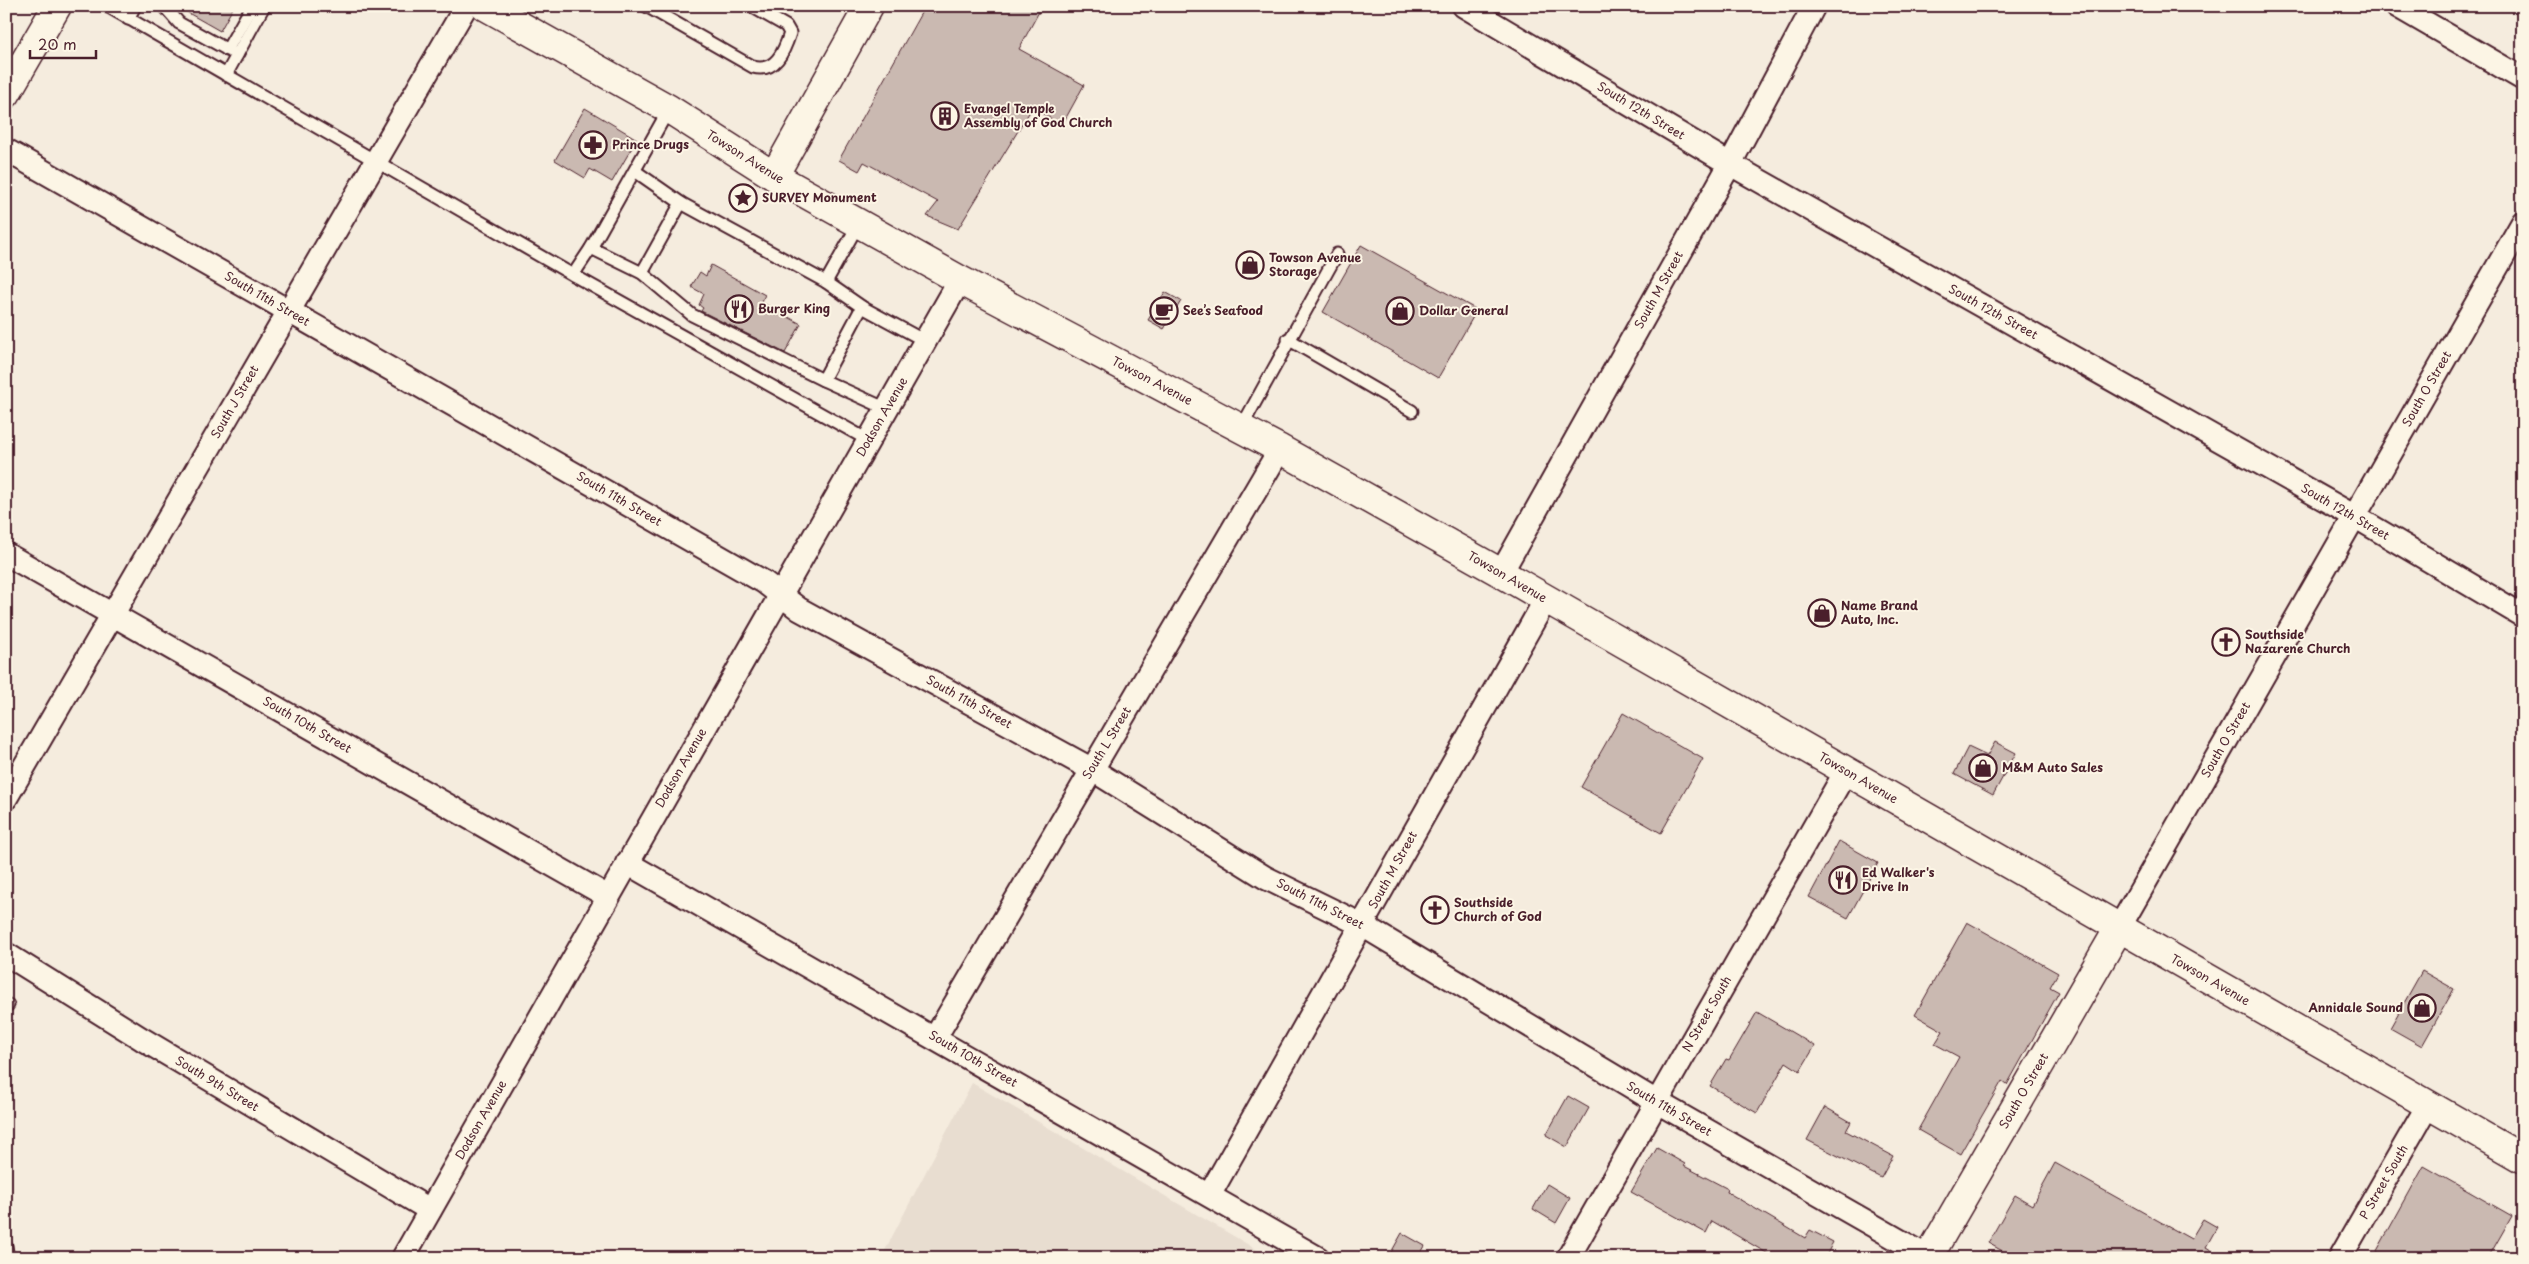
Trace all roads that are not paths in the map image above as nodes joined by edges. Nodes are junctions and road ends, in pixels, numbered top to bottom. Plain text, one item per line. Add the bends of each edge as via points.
1 (57, 6) edge
2 (107, 6) edge
3 (136, 6) edge
4 (164, 6) edge
5 (252, 6) edge
6 (264, 6) edge
7 (466, 6) edge
8 (485, 6) edge
9 (646, 6) edge
10 (750, 6) edge
11 (869, 6) edge
12 (1464, 6) edge
13 (1814, 6) edge
14 (2397, 6) edge
15 (128, 19) junction
16 (227, 50) junction
17 (237, 55) junction
18 (226, 75) junction
19 (2523, 79) edge
20 (6, 94) edge
21 (668, 109) junction
22 (6, 150) edge
23 (376, 162) junction
24 (1730, 164) junction
25 (635, 171) junction
26 (774, 176) junction
27 (681, 203) junction
28 (2523, 222) edge
29 (859, 223) junction
30 (591, 248) junction
31 (1337, 254) dead end
32 (642, 273) junction
33 (573, 274) junction
34 (960, 280) junction
35 (826, 282) junction
36 (862, 307) junction
37 (288, 310) junction
38 (1288, 339) junction
39 (925, 341) junction
40 (823, 380) junction
41 (886, 409) junction
42 (1412, 411) dead end
43 (1241, 428) junction
44 (868, 440) junction
45 (1280, 449) junction
46 (2354, 516) junction
47 (6, 554) edge
48 (1501, 573) junction
49 (781, 595) junction
50 (1546, 599) junction
51 (112, 615) junction
52 (2523, 616) edge
53 (1091, 769) junction
54 (1846, 771) junction
55 (6, 798) edge
56 (627, 863) junction
57 (608, 896) junction
58 (1362, 925) junction
59 (2119, 928) junction
60 (6, 954) edge
61 (935, 1038) junction
62 (1657, 1102) junction
63 (2428, 1105) junction
64 (2523, 1159) edge
65 (1210, 1194) junction
66 (430, 1210) junction
67 (6, 1246) edge
68 (1928, 1257) edge
69 (8, 1258) edge
70 (403, 1258) edge
71 (1318, 1258) edge
72 (1568, 1258) edge
73 (2340, 1258) edge

1 - 20 main road
2 - 15 lane
3 - 15 lane
4 - 16 lane via 179,23
5 - 16 lane
6 - 17 lane
7 - 23 street, South J Street
8 - 21 main road, Towson Avenue
9 - 10 lane via 753,67 769,68 775,64 790,34 786,26
11 - 26 main road
12 - 24 street, South 12th Street
13 - 24 street, South M Street
14 - 19 street
15 - 18 lane
16 - 17 lane
17 - 18 lane
18 - 23 lane
21 - 25 lane
21 - 26 main road, Towson Avenue
22 - 37 street, South 11th Street
23 - 33 lane
23 - 37 street, South J Street
24 - 46 street, South 12th Street
24 - 48 street, South M Street
25 - 27 lane
25 - 30 lane
26 - 29 main road, Towson Avenue
27 - 32 lane
27 - 35 lane
28 - 46 street, South O Street
29 - 34 main road, Towson Avenue
29 - 35 lane
30 - 32 lane
30 - 33 lane
31 - 38 lane
32 - 40 lane via 692,315
33 - 44 lane
34 - 39 street, Dodson Avenue
34 - 43 main road, Towson Avenue
35 - 36 lane
36 - 39 lane
36 - 40 lane
37 - 49 street, South 11th Street via 764,582
37 - 51 street, South J Street
38 - 42 lane
38 - 43 lane
39 - 41 street, Dodson Avenue
40 - 41 lane
41 - 44 street, Dodson Avenue
43 - 45 main road, Towson Avenue
44 - 49 street, Dodson Avenue
45 - 48 main road, Towson Avenue
45 - 53 street, South L Street
46 - 52 street, South 12th Street
46 - 59 street, South O Street
47 - 51 street, South 10th Street
48 - 50 main road, Towson Avenue
49 - 53 street, South 11th Street via 799,609
49 - 56 street, Dodson Avenue
50 - 54 main road, Towson Avenue
50 - 58 street, South M Street
51 - 55 street, South J Street
51 - 57 street, South 10th Street
53 - 58 street, South 11th Street via 1266,878
53 - 61 street, South L Street
54 - 59 main road, Towson Avenue
54 - 62 street, N Street South
56 - 57 street, Dodson Avenue
56 - 61 street, South 10th Street
57 - 66 street, Dodson Avenue
58 - 62 street, South 11th Street
58 - 65 street, South M Street
59 - 63 main road, Towson Avenue
59 - 68 main road, South O Street
60 - 66 street, South 9th Street via 150,1044
61 - 65 street, South 10th Street
62 - 68 street, South 11th Street
62 - 72 street, N Street South
63 - 64 main road, Towson Avenue
63 - 73 street, P Street South
65 - 71 street, South 10th Street
66 - 70 street, Dodson Avenue
67 - 69 lane

